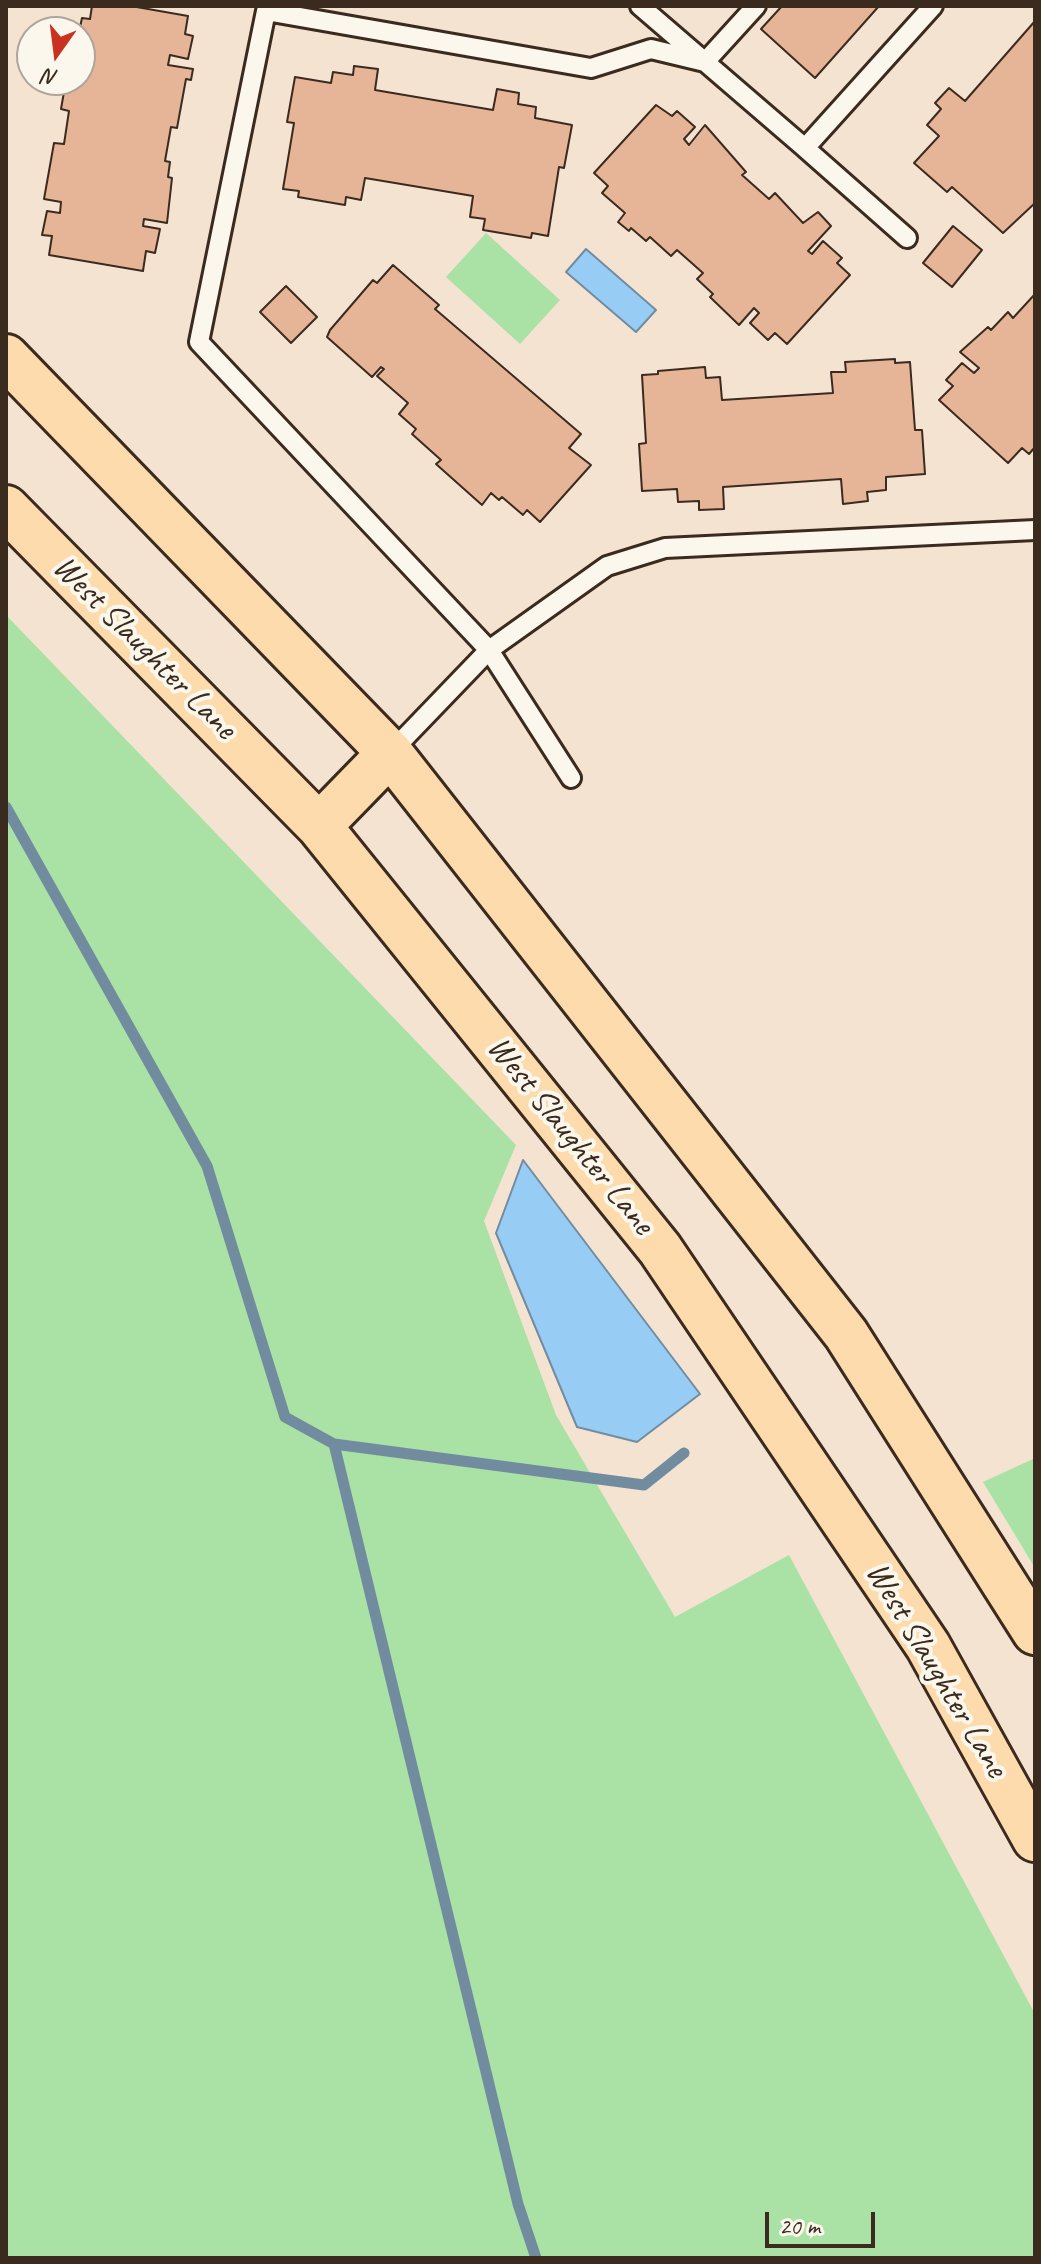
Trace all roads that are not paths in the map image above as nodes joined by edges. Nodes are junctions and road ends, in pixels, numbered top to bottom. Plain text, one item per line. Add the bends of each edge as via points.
1 (640, 6) edge
2 (756, 6) edge
3 (933, 6) edge
4 (269, 9) edge
5 (705, 62) junction
6 (805, 148) junction
7 (907, 238) dead end
8 (6, 357) edge
9 (6, 508) edge
10 (1035, 530) edge
11 (489, 650) junction
12 (390, 753) junction
13 (571, 778) dead end
14 (319, 826) junction
15 (1035, 1632) edge
16 (1035, 1839) edge

1 - 5 lane
2 - 5 lane
3 - 6 lane
4 - 5 lane via 591,68 651,49
4 - 11 lane via 199,342
5 - 6 lane
6 - 7 lane
8 - 12 main road
9 - 14 main road, West Slaughter Lane
10 - 11 lane via 665,548 607,566
11 - 12 lane
11 - 13 lane
12 - 14 main road
12 - 15 main road via 846,1334
14 - 16 main road, West Slaughter Lane via 660,1249 928,1646

